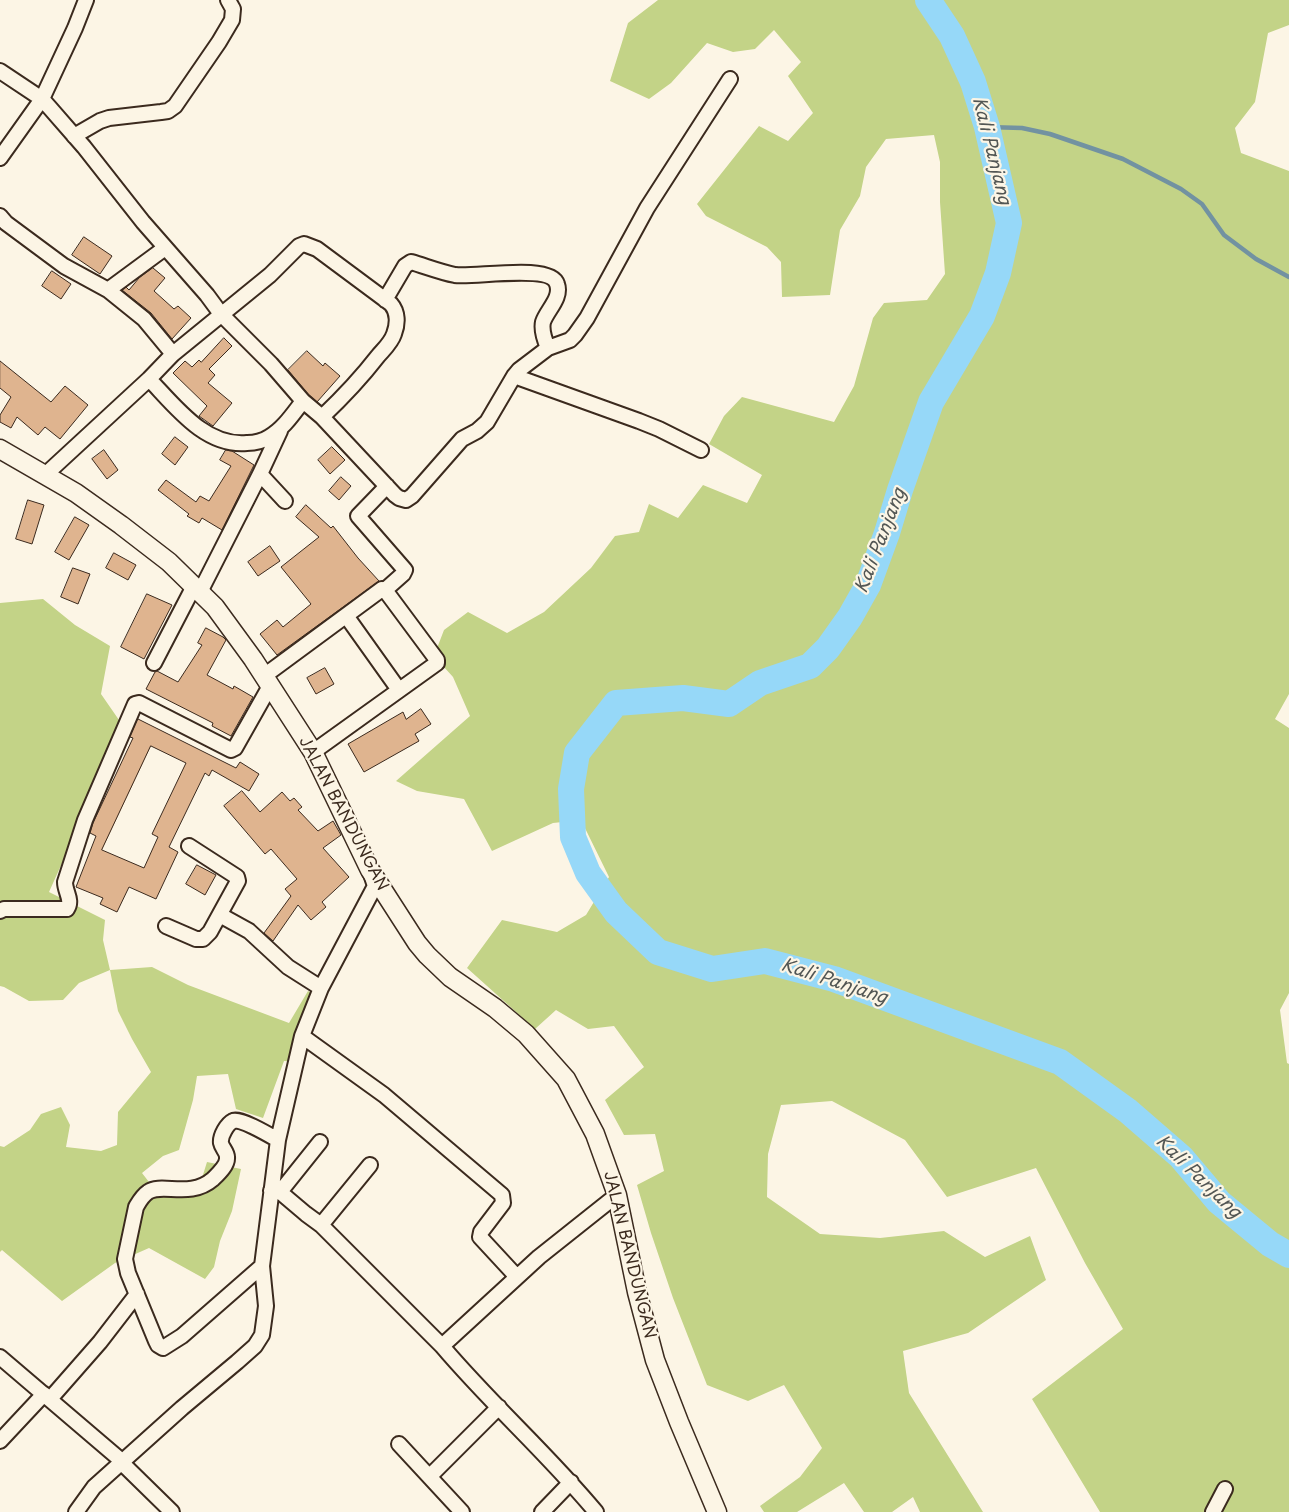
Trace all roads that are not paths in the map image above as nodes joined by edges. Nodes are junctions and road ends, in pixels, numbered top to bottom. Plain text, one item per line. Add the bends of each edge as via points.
1 (86, 0) edge
2 (228, 0) edge
3 (0, 71) edge
4 (730, 79) dead end
5 (42, 99) junction
6 (74, 136) junction
7 (0, 158) edge
8 (2, 223) edge
9 (165, 248) junction
10 (108, 290) junction
11 (386, 300) junction
12 (221, 314) junction
13 (548, 348) junction
14 (173, 354) junction
15 (514, 376) junction
16 (148, 379) junction
17 (303, 401) junction
18 (322, 417) junction
19 (280, 429) junction
20 (0, 449) edge
21 (701, 450) dead end
22 (45, 474) junction
23 (260, 474) junction
24 (387, 486) junction
25 (285, 501) dead end
26 (197, 589) junction
27 (385, 590) junction
28 (347, 617) junction
29 (154, 663) dead end
30 (267, 681) junction
31 (399, 690) junction
32 (313, 752) junction
33 (189, 846) dead end
34 (370, 870) junction
35 (0, 911) edge
36 (220, 915) junction
37 (166, 926) dead end
38 (321, 988) junction
39 (302, 1036) junction
40 (278, 1140) junction
41 (320, 1142) dead end
42 (370, 1165) dead end
43 (276, 1191) junction
44 (617, 1195) junction
45 (321, 1225) junction
46 (262, 1266) junction
47 (516, 1277) junction
48 (137, 1294) junction
49 (442, 1346) junction
50 (0, 1357) edge
51 (47, 1397) junction
52 (499, 1407) junction
53 (0, 1441) edge
54 (399, 1444) dead end
55 (124, 1462) junction
56 (430, 1476) junction
57 (571, 1482) junction
58 (1224, 1489) dead end
59 (76, 1512) edge
60 (172, 1512) edge
61 (462, 1512) edge
62 (542, 1512) edge
63 (596, 1512) edge
64 (717, 1512) edge
65 (1212, 1512) edge

1 - 5 street
2 - 6 street via 234,11 232,20 175,106 160,112 109,118
3 - 5 street
4 - 13 street via 648,208 582,327 570,340
5 - 6 street
5 - 7 street
6 - 9 street
8 - 10 street via 64,266
9 - 10 street
9 - 12 street
10 - 14 street via 144,319
11 - 12 street via 304,244
11 - 13 street via 405,266 411,262 456,275 520,273 550,276 556,281 558,292 543,324
11 - 18 street via 395,309 397,325 390,342 358,382
12 - 14 street
12 - 17 street
13 - 15 street via 522,366
14 - 16 street
15 - 21 street via 653,427
15 - 24 street via 487,422 462,439 408,500 395,495
16 - 19 street via 194,424 222,441 234,444 258,442
16 - 22 street
17 - 18 street
17 - 19 street
18 - 24 street
19 - 23 street
20 - 22 main road, JALAN BANDUNGAN
22 - 26 main road, JALAN BANDUNGAN via 121,525 169,562
23 - 25 street
23 - 26 street
24 - 27 street via 358,516 405,570
26 - 29 street
26 - 30 main road, JALAN BANDUNGAN via 215,607
27 - 28 street
27 - 31 street via 438,662
28 - 30 street
28 - 31 street
30 - 32 main road, JALAN BANDUNGAN
30 - 35 street via 235,748 231,750 139,703 135,704 85,820 64,886 70,902 68,908
31 - 32 street
32 - 34 main road, JALAN BANDUNGAN
33 - 36 street via 238,879
34 - 38 street via 375,886
34 - 44 main road, JALAN BANDUNGAN via 427,955 450,977 526,1034 566,1078 595,1134
36 - 37 street via 203,939
36 - 38 street via 249,931 288,967
38 - 39 street
39 - 40 street
39 - 47 street via 384,1096 502,1196 503,1203 480,1238
40 - 43 street
40 - 48 street via 236,1119 227,1126 222,1138 226,1162 212,1180 193,1189 154,1189 146,1193 136,1208 124,1259
41 - 43 street
42 - 45 street
43 - 45 street
43 - 46 street
44 - 47 street
44 - 64 main road, JALAN BANDUNGAN via 637,1292 656,1360
45 - 49 street
46 - 48 street via 182,1336 163,1348 156,1341
46 - 55 street via 266,1306 259,1341
47 - 49 street
48 - 51 street via 100,1342
49 - 52 street
50 - 51 street
51 - 53 street
51 - 55 street
52 - 56 street
52 - 57 street
54 - 56 street
55 - 59 street via 94,1487
55 - 60 street
56 - 61 street
57 - 62 street
57 - 63 street
58 - 65 street

